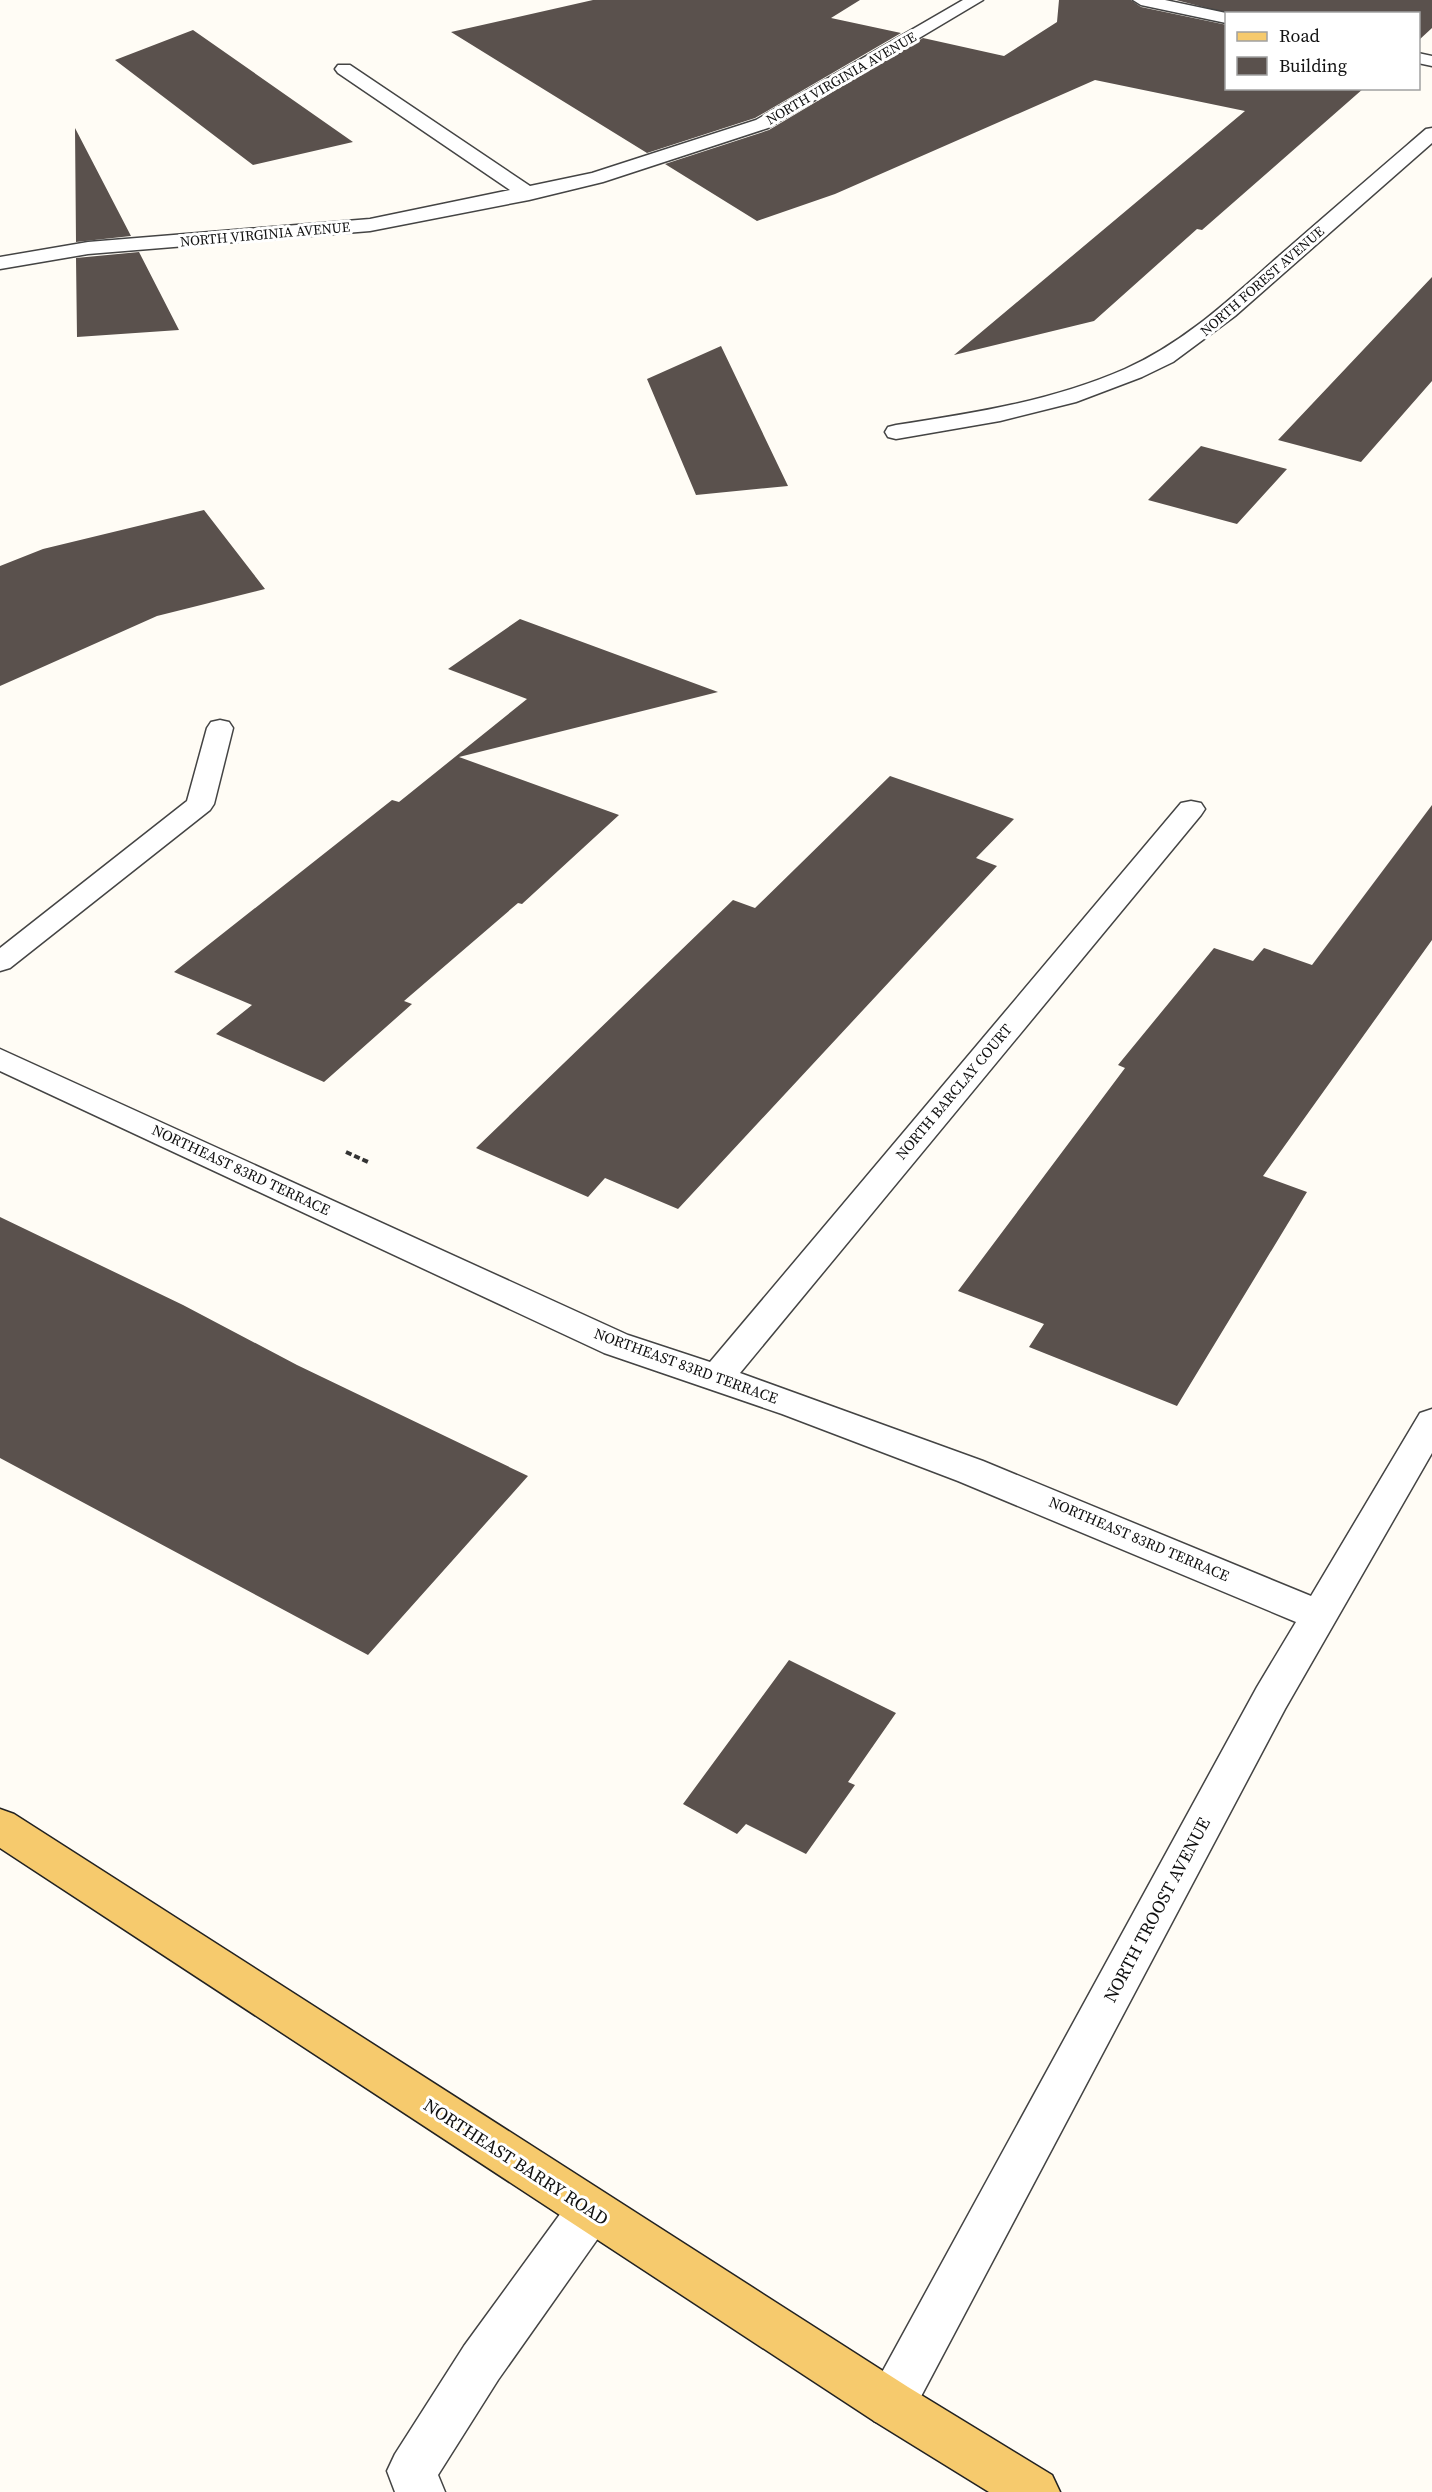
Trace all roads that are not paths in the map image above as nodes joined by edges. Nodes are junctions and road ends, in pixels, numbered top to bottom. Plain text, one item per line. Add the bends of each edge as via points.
1 (975, 0) edge
2 (1141, 0) edge
3 (1225, 18) edge
4 (344, 69) dead end
5 (1432, 133) edge
6 (529, 194) junction
7 (0, 262) edge
8 (896, 432) dead end
9 (220, 728) dead end
10 (1191, 809) dead end
11 (0, 962) edge
12 (0, 1059) edge
13 (718, 1376) junction
14 (1432, 1422) edge
15 (1318, 1615) junction
16 (0, 1826) edge
17 (590, 2211) junction
18 (891, 2404) junction
19 (420, 2492) edge
20 (1035, 2492) edge

1 - 6 street, NORTH VIRGINIA AVENUE via 762,124 596,178
2 - 3 street
4 - 6 street
5 - 8 street, NORTH FOREST AVENUE via 1207,330 1163,358 1110,382 1046,403 974,420
6 - 7 street, NORTH VIRGINIA AVENUE via 370,225 88,248
9 - 11 street via 200,804
10 - 13 street, NORTH BARCLAY COURT
12 - 13 street, NORTHEAST 83RD TERRACE via 616,1344
13 - 15 street, NORTHEAST 83RD TERRACE via 1003,1481
14 - 15 street, NORTH TROOST AVENUE
15 - 18 street, NORTH TROOST AVENUE
16 - 17 main road, NORTHEAST BARRY ROAD
17 - 18 main road, NORTHEAST BARRY ROAD
17 - 19 street via 481,2363 411,2471
18 - 20 main road, NORTHEAST BARRY ROAD

